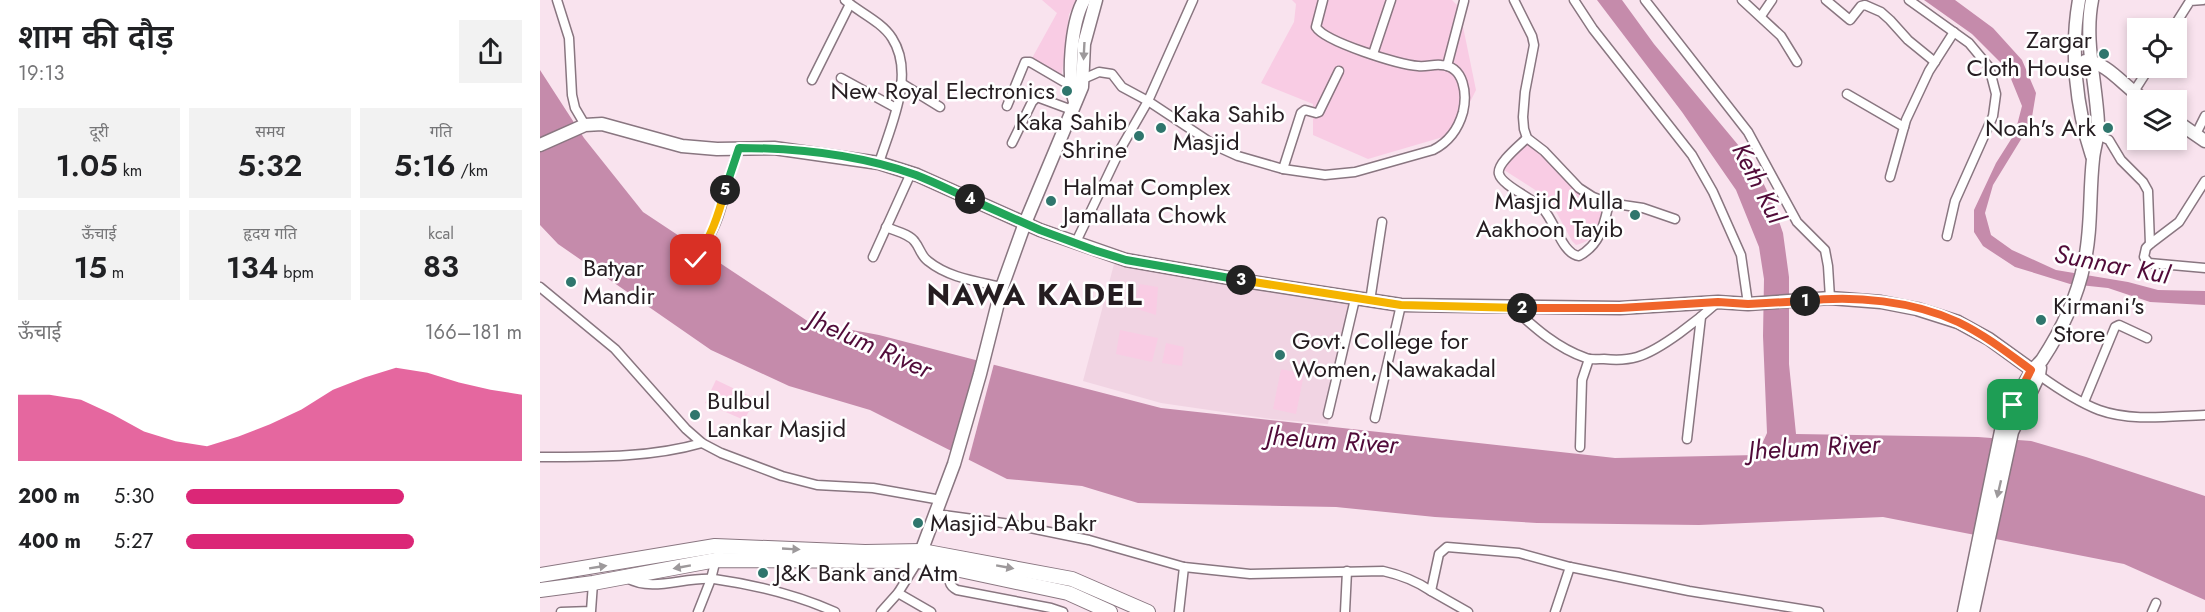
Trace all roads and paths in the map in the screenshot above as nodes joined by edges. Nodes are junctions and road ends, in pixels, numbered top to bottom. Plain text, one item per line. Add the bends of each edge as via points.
1 (557, 0) edge
2 (1084, 0) edge
3 (1096, 0) edge
4 (1193, 0) edge
5 (1323, 0) edge
6 (1391, 0) edge
7 (1514, 0) edge
8 (1574, 0) edge
9 (1645, 0) edge
10 (1742, 0) edge
11 (1772, 0) edge
12 (1826, 0) edge
13 (1909, 0) edge
14 (2079, 0) edge
15 (2092, 0) edge
16 (2203, 0) edge
17 (1464, 1) edge
18 (847, 2) edge
19 (1761, 16) junction
20 (2180, 18) edge
21 (1954, 32) junction
22 (1373, 54) junction
23 (2091, 61) junction
24 (1797, 62) dead end
25 (1935, 62) junction
26 (2075, 62) junction
27 (1447, 66) junction
28 (1339, 70) dead end
29 (841, 78) dead end
30 (1083, 79) junction
31 (812, 80) dead end
32 (2076, 80) junction
33 (2094, 81) junction
34 (901, 83) junction
35 (2123, 84) junction
36 (1071, 86) junction
37 (2130, 90) edge
38 (1847, 94) dead end
39 (1148, 100) junction
40 (1007, 106) dead end
41 (1073, 106) junction
42 (940, 107) dead end
43 (896, 108) junction
44 (2205, 116) edge
45 (585, 125) junction
46 (1904, 127) junction
47 (2187, 128) edge
48 (2098, 135) junction
49 (2200, 137) edge
50 (1527, 138) junction
51 (1012, 143) dead end
52 (540, 145) edge
53 (739, 148) junction
54 (2093, 157) junction
55 (879, 163) junction
56 (1283, 169) junction
57 (911, 173) junction
58 (1890, 177) dead end
59 (2205, 181) edge
60 (1609, 203) junction
61 (1675, 219) dead end
62 (1382, 222) dead end
63 (1025, 224) junction
64 (886, 227) junction
65 (1947, 236) dead end
66 (1076, 242) junction
67 (2150, 244) junction
68 (873, 257) dead end
69 (696, 260) dead end
70 (2205, 268) edge
71 (540, 287) edge
72 (1002, 287) junction
73 (1830, 298) junction
74 (1355, 299) junction
75 (1370, 301) junction
76 (1718, 302) junction
77 (1753, 304) junction
78 (1401, 305) junction
79 (1513, 308) junction
80 (1701, 317) junction
81 (2147, 338) dead end
82 (1589, 359) junction
83 (2037, 369) junction
84 (2084, 402) junction
85 (1328, 414) dead end
86 (2205, 415) edge
87 (1375, 418) dead end
88 (1687, 439) dead end
89 (702, 444) junction
90 (1580, 447) dead end
91 (540, 457) edge
92 (941, 500) junction
93 (936, 514) junction
94 (715, 546) junction
95 (920, 556) junction
96 (716, 560) junction
97 (1979, 563) junction
98 (1184, 567) junction
99 (1570, 567) junction
100 (950, 568) junction
101 (1347, 571) junction
102 (540, 575) edge
103 (625, 577) junction
104 (711, 579) junction
105 (593, 583) junction
106 (540, 590) edge
107 (1431, 591) junction
108 (898, 593) junction
109 (1016, 601) junction
110 (2156, 603) dead end
111 (561, 612) edge
112 (698, 612) edge
113 (835, 612) edge
114 (881, 612) edge
115 (931, 612) edge
116 (1013, 612) edge
117 (1064, 612) edge
118 (1110, 612) edge
119 (1148, 612) edge
120 (1179, 612) edge
121 (1345, 612) edge
122 (1468, 612) edge
123 (1555, 612) edge
124 (1819, 612) edge
125 (1964, 612) edge
126 (1973, 612) edge
127 (2152, 612) edge

1 - 45 street via 569,38 572,95
2 - 36 street via 1074,39
3 -> 30 street via 1084,44
4 - 39 street
5 - 22 street via 1318,30 1331,39
6 - 22 street
7 - 50 street via 1534,45 1523,117
8 - 77 street via 1692,155 1741,255
9 - 73 street via 1748,132 1797,222 1825,250
10 - 19 street
11 - 19 street
12 - 25 street via 1850,20 1865,4 1881,12
13 - 21 street
14 - 26 street via 2074,25
15 - 23 street
16 - 20 street via 2190,2
17 - 27 street
18 - 31 street
18 - 34 street via 892,36 899,51
19 - 24 street via 1781,36
21 - 25 street
21 - 65 street via 1969,43 1989,68 1996,94 1994,116 1955,201
22 - 27 street via 1419,66
23 - 26 street
23 - 33 street
23 - 35 street
25 - 46 street
26 - 32 street
27 - 56 street via 1460,76 1465,104 1452,136 1443,145 1355,171 1325,175
28 - 56 street via 1319,112 1301,112
29 - 43 street
30 - 39 street via 1098,72 1112,74 1122,87
30 - 41 street
32 - 33 street
32 - 54 street via 2085,135
33 - 35 street
33 - 48 street
34 - 42 street
34 - 43 street
35 - 37 street
36 - 40 street via 1025,62
36 - 41 street
38 - 46 street
39 - 56 street via 1216,146
39 - 66 street
41 - 51 street via 1037,97
41 - 63 street
43 - 55 street
44 - 49 street
45 - 52 street
45 - 53 street via 602,124 682,146
46 - 58 street
47 - 49 street
48 - 54 street
48 - 67 street via 2109,140 2148,191
50 - 60 street via 1579,188
50 - 60 street via 1502,163 1499,175 1546,211 1569,252 1579,256 1593,247
53 - 55 street via 774,148
53 - 69 street via 718,218
54 - 83 street via 2085,262 2077,292
55 - 57 street
57 - 63 street
57 - 64 street
59 - 67 street via 2179,222
60 - 61 street
62 - 75 street
63 - 66 street
63 - 72 street
64 - 68 street
64 - 72 street via 912,238 925,259 943,271
66 - 74 street via 1126,260
67 - 70 street via 2144,254 2146,262
71 - 89 street via 615,350
72 - 92 street
73 - 77 street
73 - 83 street via 1881,302 1958,322
74 - 75 street
74 - 85 street
75 - 78 street
76 - 77 street
76 - 79 street via 1620,308
76 - 80 street
78 - 79 street
78 - 87 street
79 - 82 street via 1541,333
80 - 82 street via 1637,357
80 - 88 street
81 - 84 street via 2119,325 2115,327
82 - 90 street via 1581,387
83 - 84 street
83 - 97 street via 2007,431
84 - 86 street via 2118,415
89 - 91 street via 662,452
89 - 92 street via 782,476 817,485 873,488
92 - 93 street
93 - 95 street
93 - 98 street via 1089,540
94 -> 95 main road
94 - 96 street
102 -> 94 main road
95 - 96 main road
95 - 100 main road
95 - 108 street
95 -> 119 main road via 1072,579
96 -> 103 main road
96 - 104 street
97 - 125 street
97 - 126 street
98 - 101 street via 1250,574
98 - 120 street
99 - 107 street via 1519,553 1447,547 1439,554
99 - 123 street
99 - 124 street
100 - 109 street via 948,580 953,588
100 - 118 main road via 1068,594
101 - 107 street via 1383,571 1418,582
101 - 121 street
103 - 104 street via 648,585
103 - 105 main road
104 - 112 street
104 - 113 street via 778,592
105 - 106 main road
105 - 111 street via 591,611
107 - 122 street
108 - 114 street
108 - 115 street
109 - 116 street
109 - 117 street
110 - 127 street

